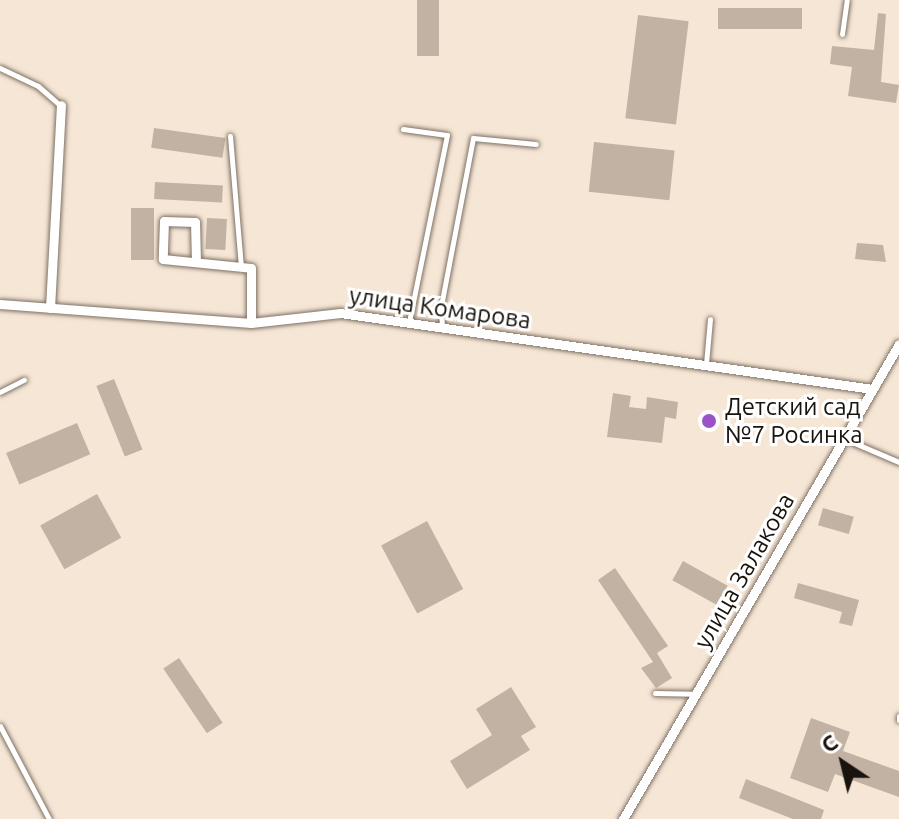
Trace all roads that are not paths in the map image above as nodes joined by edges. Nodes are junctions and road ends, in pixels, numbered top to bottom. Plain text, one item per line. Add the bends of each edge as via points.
1 (847, 0) edge
2 (842, 34) dead end
3 (0, 68) edge
4 (61, 105) joint
5 (403, 129) dead end
6 (230, 136) dead end
7 (536, 144) dead end
8 (196, 262) junction
9 (241, 267) junction
10 (0, 304) edge
11 (50, 308) junction
12 (710, 319) dead end
13 (251, 323) junction
14 (409, 323) junction
15 (442, 328) junction
16 (899, 344) edge
17 (706, 365) junction
18 (24, 380) dead end
19 (873, 389) junction
20 (0, 392) edge
21 (844, 438) junction
22 (899, 462) edge
23 (655, 693) dead end
24 (696, 694) junction
25 (0, 726) edge
26 (49, 819) edge
27 (623, 819) edge

1 - 2 lane
3 - 4 lane via 38,86
4 - 11 street
5 - 14 lane via 447,135
6 - 9 lane
7 - 15 lane via 473,138 441,306
8 - 8 street via 163,259 164,221 195,222
8 - 9 street
9 - 13 street via 251,268
10 - 11 street, улица Комарова
11 - 13 street, улица Комарова
12 - 17 lane
13 - 14 street, улица Комарова via 340,313
14 - 15 street, улица Комарова
15 - 17 street, улица Комарова
16 - 19 street, улица Залакова
17 - 19 street, улица Комарова
18 - 20 lane
19 - 21 street, улица Залакова
21 - 22 lane
21 - 24 street, улица Залакова
23 - 24 lane
24 - 27 street, улица Залакова
25 - 26 lane

